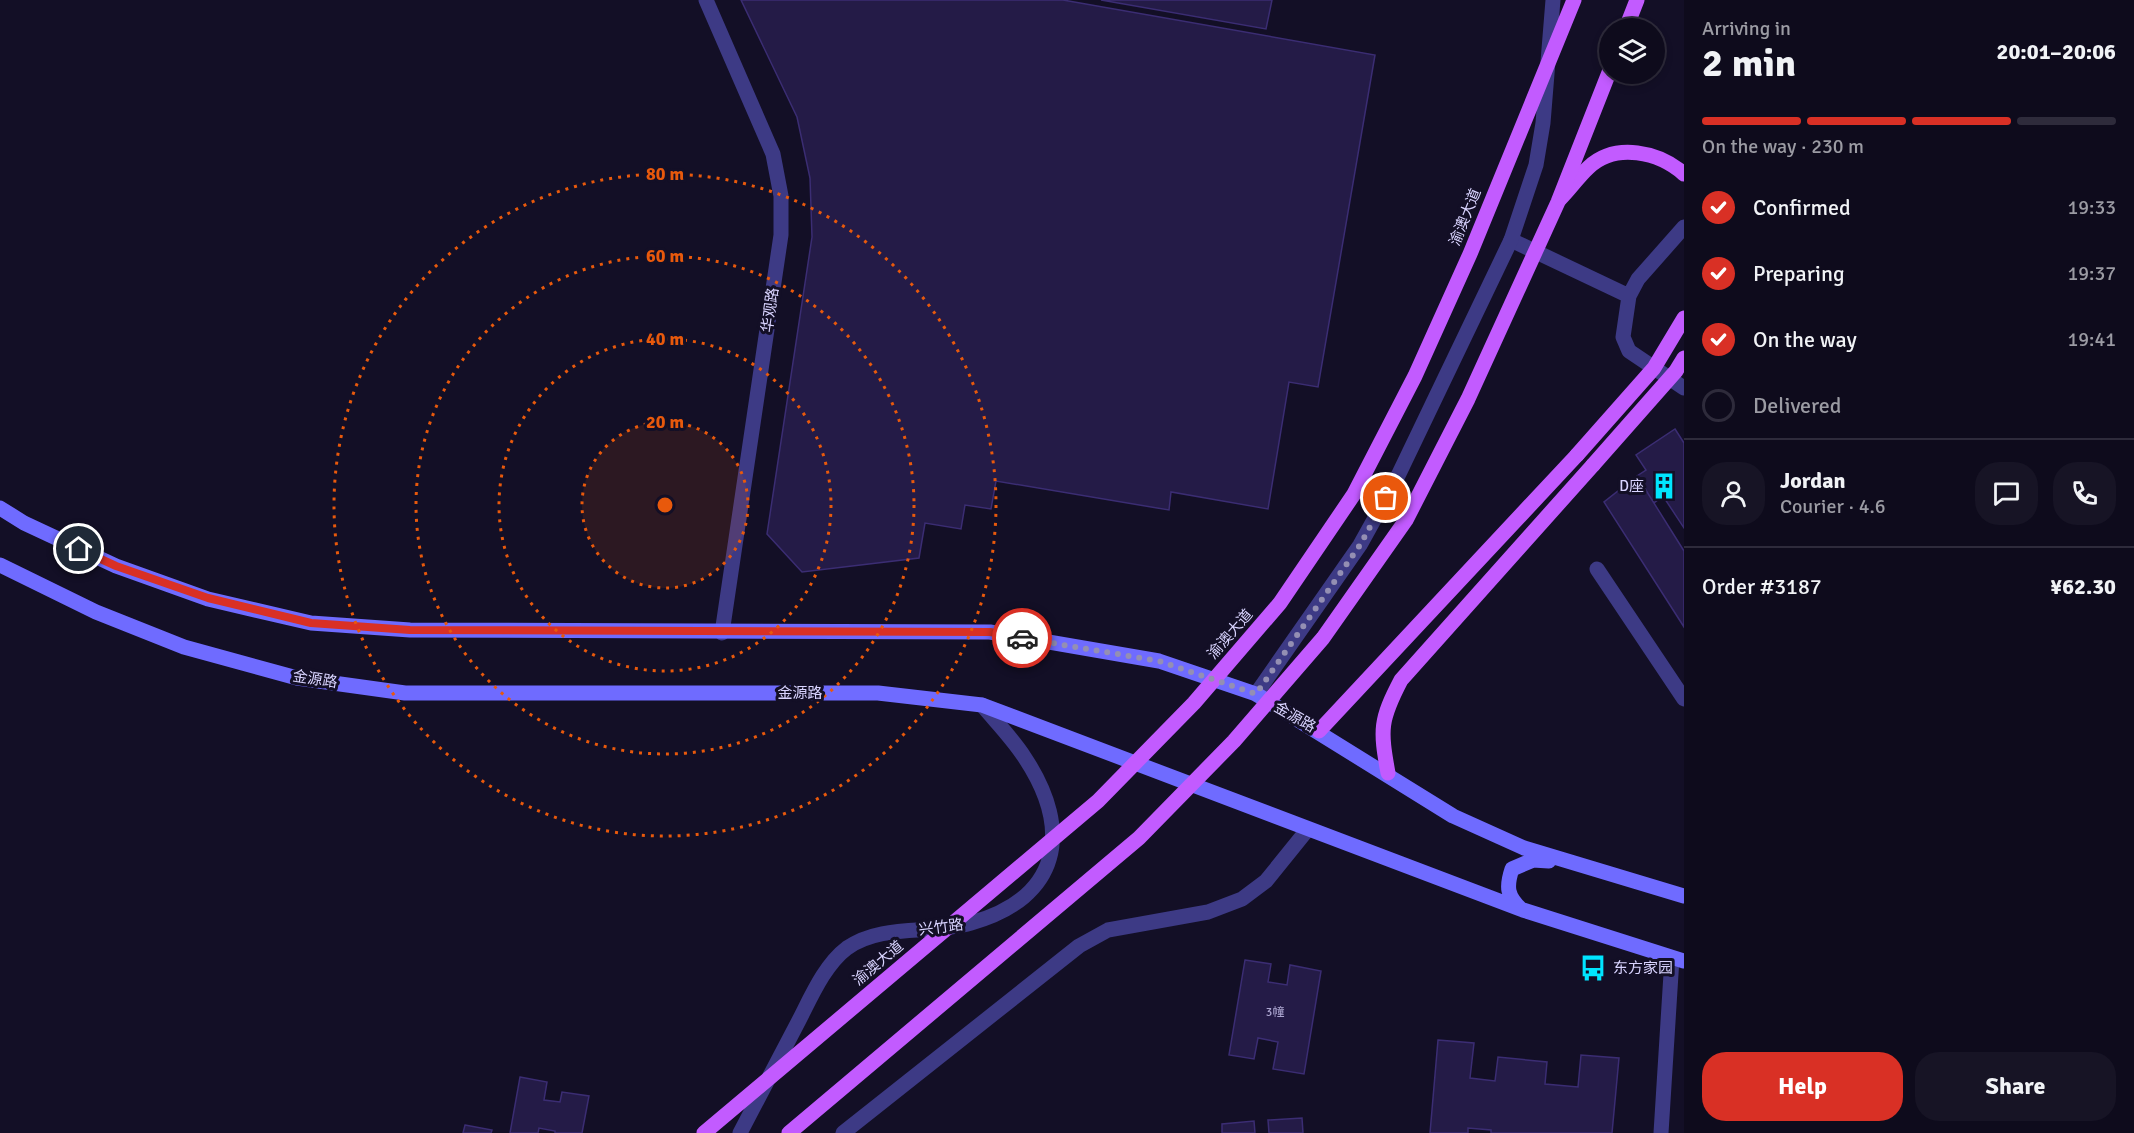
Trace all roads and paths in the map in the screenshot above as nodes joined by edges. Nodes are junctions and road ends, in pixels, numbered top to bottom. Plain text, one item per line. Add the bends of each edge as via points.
1 (706, 0) edge
2 (1553, 0) edge
3 (1574, 0) edge
4 (1637, 0) edge
5 (1630, 18) edge
6 (1604, 84) edge
7 (1684, 174) edge
8 (1558, 201) junction
9 (1684, 227) edge
10 (1511, 240) junction
11 (1629, 296) junction
12 (1684, 318) edge
13 (1684, 358) edge
14 (1684, 388) edge
15 (0, 508) edge
16 (0, 565) edge
17 (1596, 568) dead end
18 (722, 633) junction
19 (1256, 694) junction
20 (1684, 699) edge
21 (982, 705) junction
22 (1319, 731) junction
23 (1388, 773) junction
24 (1308, 829) junction
25 (1570, 862) junction
26 (1684, 896) edge
27 (1523, 910) junction
28 (1678, 959) edge
29 (704, 1133) edge
30 (740, 1133) edge
31 (789, 1133) edge
32 (843, 1133) edge
33 (1660, 1133) edge

1 - 18 street, 华观路 via 773,154 781,196 781,235
2 - 10 street via 1536,165
3 - 29 main road, 渝澳大道, bridge via 1470,254 1414,376 1354,494 1280,603 1194,703 1098,801
4 - 5 main road
6 - 8 main road, bridge
7 - 8 main road via 1672,163 1649,154 1608,156 1590,166
8 - 31 main road, bridge via 1468,399 1406,520 1323,638 1234,741 1139,838
9 - 11 street via 1638,279
10 - 11 street
10 - 19 street via 1395,482 1360,545
11 - 14 street via 1623,337 1629,351
12 - 22 main road, bridge via 1654,368
13 - 23 main road, bridge via 1401,680 1386,708 1381,734
15 - 18 main road, 金源路 via 116,566 208,598 311,623 410,630
16 - 21 main road, 金源路 via 96,612 184,647 297,678 405,693 878,693
17 - 20 street
18 - 19 main road, 金源路 via 990,632 1159,661
19 - 22 main road, 金源路
21 - 24 main road, 金源路
21 - 30 street, 兴竹路 via 1025,757 1041,787 1054,823 1050,865 1029,893 1001,912 969,924 867,936 845,950 822,978
22 - 23 main road, 金源路
23 - 25 main road, 金源路 via 1453,816 1524,848
24 - 27 main road, 金源路
24 - 32 street via 1266,881 1242,899 1208,912 1108,930 1079,946
25 - 26 main road, 金源路
25 - 27 main road via 1533,860 1512,869 1508,893
27 - 28 main road, 金源路
28 - 33 street

